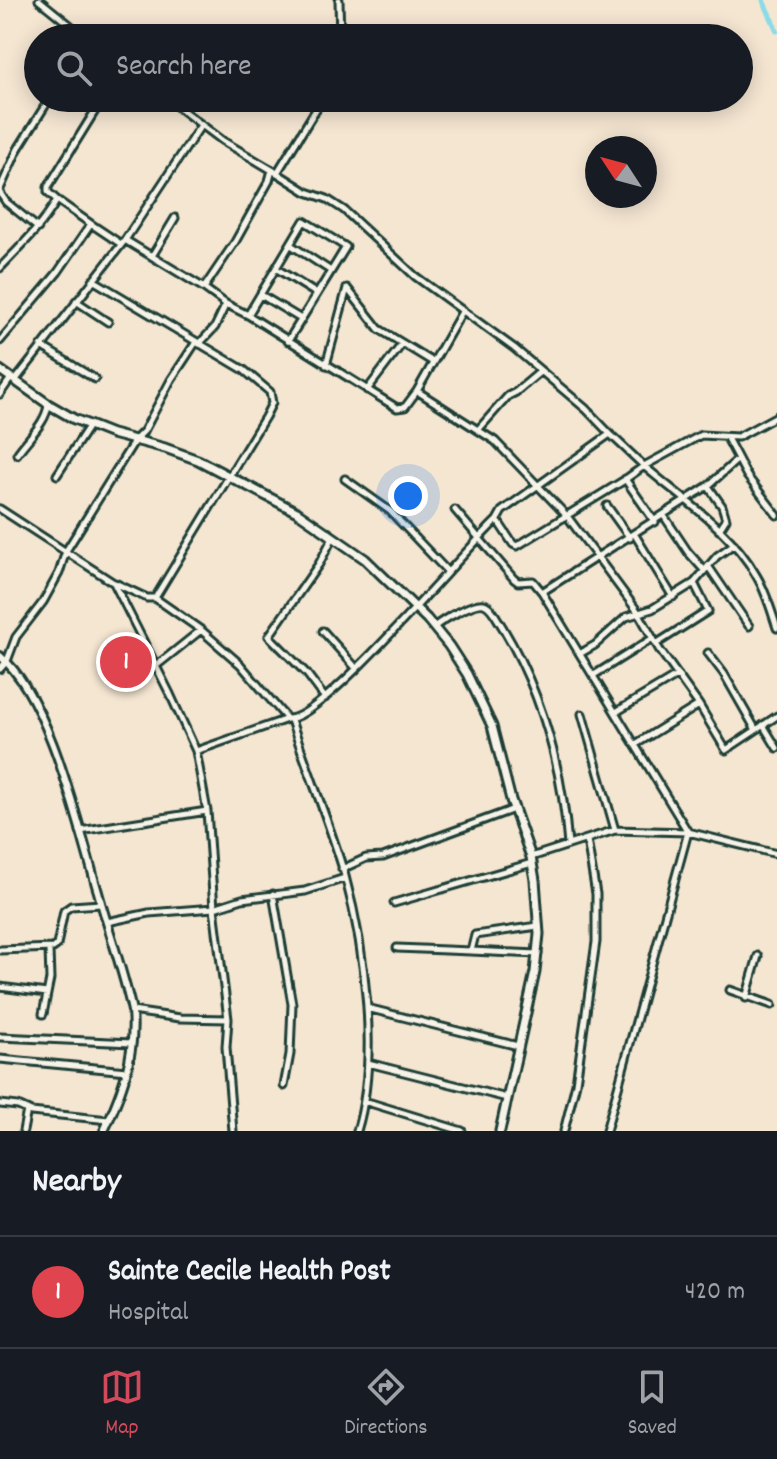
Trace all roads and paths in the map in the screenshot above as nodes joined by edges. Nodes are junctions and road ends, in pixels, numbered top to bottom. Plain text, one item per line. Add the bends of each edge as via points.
1 (39, 0) edge
2 (339, 0) edge
3 (69, 24) edge
4 (340, 24) edge
5 (41, 112) edge
6 (94, 112) edge
7 (184, 112) edge
8 (314, 112) edge
9 (201, 125) junction
10 (274, 172) junction
11 (0, 191) edge
12 (57, 200) junction
13 (175, 218) dead end
14 (91, 224) junction
15 (38, 228) junction
16 (123, 242) junction
17 (291, 245) junction
18 (152, 256) junction
19 (0, 268) edge
20 (277, 269) junction
21 (331, 271) junction
22 (93, 280) junction
23 (204, 288) junction
24 (317, 294) junction
25 (261, 295) junction
26 (76, 301) junction
27 (226, 304) junction
28 (463, 310) junction
29 (248, 315) junction
30 (301, 319) junction
31 (108, 322) dead end
32 (0, 341) edge
33 (288, 341) junction
34 (198, 343) junction
35 (402, 344) junction
36 (41, 346) junction
37 (433, 362) junction
38 (326, 365) junction
39 (0, 370) edge
40 (541, 371) junction
41 (13, 379) junction
42 (95, 379) dead end
43 (367, 390) junction
44 (417, 391) junction
45 (0, 394) edge
46 (48, 404) junction
47 (777, 416) edge
48 (89, 426) junction
49 (478, 430) junction
50 (610, 434) junction
51 (727, 438) junction
52 (135, 440) junction
53 (17, 454) dead end
54 (737, 460) junction
55 (644, 466) junction
56 (57, 475) dead end
57 (231, 477) junction
58 (345, 479) dead end
59 (625, 479) junction
60 (539, 486) junction
61 (708, 486) junction
62 (683, 500) junction
63 (607, 506) dead end
64 (0, 509) edge
65 (455, 510) dead end
66 (777, 515) edge
67 (567, 516) junction
68 (664, 516) junction
69 (497, 520) junction
70 (655, 522) junction
71 (719, 530) junction
72 (632, 536) junction
73 (333, 537) junction
74 (479, 537) junction
75 (734, 544) junction
76 (66, 551) junction
77 (599, 558) junction
78 (706, 568) junction
79 (447, 571) junction
80 (114, 583) junction
81 (694, 583) junction
82 (542, 592) junction
83 (673, 597) junction
84 (155, 598) junction
85 (414, 607) junction
86 (638, 612) junction
87 (749, 626) dead end
88 (434, 627) junction
89 (777, 628) edge
90 (201, 630) junction
91 (323, 631) dead end
92 (655, 641) junction
93 (581, 653) junction
94 (708, 653) dead end
95 (0, 656) edge
96 (7, 661) junction
97 (156, 666) junction
98 (356, 668) junction
99 (0, 669) edge
100 (594, 675) junction
101 (678, 675) junction
102 (325, 698) junction
103 (699, 705) junction
104 (616, 712) junction
105 (582, 714) dead end
106 (777, 716) edge
107 (289, 719) junction
108 (763, 725) junction
109 (756, 730) junction
110 (636, 744) junction
111 (777, 748) edge
112 (196, 751) junction
113 (514, 809) junction
114 (207, 811) junction
115 (615, 830) junction
116 (80, 831) junction
117 (688, 832) junction
118 (587, 839) junction
119 (568, 845) junction
120 (777, 854) edge
121 (531, 860) junction
122 (342, 869) junction
123 (345, 878) junction
124 (273, 894) junction
125 (394, 903) dead end
126 (101, 904) junction
127 (214, 908) junction
128 (107, 922) junction
129 (538, 926) junction
130 (397, 948) dead end
131 (0, 950) edge
132 (49, 950) junction
133 (471, 951) junction
134 (538, 954) junction
135 (758, 956) dead end
136 (0, 987) edge
137 (730, 990) dead end
138 (47, 993) junction
139 (746, 998) junction
140 (772, 1005) dead end
141 (367, 1008) junction
142 (132, 1011) junction
143 (43, 1014) dead end
144 (228, 1019) junction
145 (0, 1037) edge
146 (132, 1043) junction
147 (518, 1046) junction
148 (0, 1059) edge
149 (368, 1063) junction
150 (128, 1072) junction
151 (284, 1086) dead end
152 (507, 1098) junction
153 (364, 1101) junction
154 (0, 1104) edge
155 (27, 1110) junction
156 (109, 1120) junction
157 (23, 1131) edge
158 (104, 1131) edge
159 (233, 1131) edge
160 (357, 1131) edge
161 (462, 1131) edge
162 (500, 1131) edge
163 (564, 1131) edge
164 (606, 1131) edge

1 - 3 street
2 - 4 street
5 - 11 street
6 - 12 street via 48,187
7 - 9 street
8 - 10 street
9 - 10 street
9 - 16 street
10 - 23 street
10 - 28 street via 336,204 415,276
11 - 15 street
12 - 14 street
12 - 15 street
13 - 18 street
14 - 16 street
14 - 32 street
15 - 19 street
16 - 18 street
16 - 22 street
17 - 20 street
17 - 21 street
17 - 21 street via 304,221 326,234 346,247
18 - 23 street
20 - 24 street
20 - 25 street
21 - 24 street
22 - 26 street
22 - 34 street
23 - 27 street
24 - 30 street
25 - 29 street
25 - 30 street
26 - 31 street
26 - 36 street
27 - 29 street
27 - 34 street via 215,327
28 - 37 street
28 - 40 street
29 - 33 street
30 - 33 street
33 - 38 street
34 - 52 street
34 - 57 street via 244,370 272,397
35 - 37 street
35 - 38 street via 379,329 347,288
35 - 43 street
36 - 41 street
36 - 42 street
37 - 44 street
38 - 43 street
39 - 41 main road
40 - 49 street via 508,396
40 - 50 street
41 - 45 street
41 - 46 main road
43 - 44 street via 401,409
44 - 49 street
46 - 48 main road
46 - 53 street via 44,421
47 - 51 street
48 - 52 main road
48 - 56 street
49 - 60 street
50 - 55 street
50 - 60 street
51 - 54 street
51 - 55 street via 701,435
52 - 57 main road
52 - 76 street
54 - 61 street
54 - 66 street
55 - 59 street
55 - 62 street
57 - 73 main road
57 - 84 street
58 - 79 street via 390,511
59 - 67 street
59 - 70 street
60 - 67 street
60 - 69 street
61 - 62 street
61 - 71 street via 726,519
62 - 68 street
62 - 71 street
63 - 72 street
64 - 76 street
65 - 74 street
67 - 69 street via 517,546
67 - 77 street
68 - 70 street
68 - 78 street
69 - 74 street
70 - 72 street
71 - 75 street
72 - 77 street
72 - 83 street
73 - 85 main road via 365,559
73 - 102 street via 269,636
74 - 79 street
74 - 82 street via 516,581 533,581
75 - 78 street
75 - 89 street via 762,585
76 - 80 street
76 - 96 street
77 - 82 street
77 - 86 street
78 - 81 street
78 - 87 street
79 - 85 street
80 - 84 street
80 - 97 street
81 - 83 street
81 - 92 street via 708,611
82 - 93 street
83 - 86 street
84 - 90 street
85 - 88 main road
85 - 98 street
86 - 92 street
86 - 93 street
88 - 113 main road via 486,713
88 - 119 street via 479,604 496,617 548,723
90 - 97 street
90 - 107 street
91 - 98 street
92 - 100 street
92 - 101 street
93 - 100 street
94 - 109 street
95 - 96 street
96 - 99 street
96 - 116 street via 36,704
97 - 112 street
98 - 102 street
100 - 104 street
101 - 103 street
101 - 104 street
102 - 107 street
103 - 109 street via 726,750
103 - 110 street
104 - 110 street
105 - 115 street
106 - 108 street
107 - 112 street
107 - 122 street
108 - 109 street
108 - 111 street
110 - 117 street
112 - 114 street
113 - 121 main road
113 - 122 street
114 - 116 street
114 - 127 street
115 - 117 street
115 - 118 street
116 - 126 street
117 - 120 street
117 - 164 street
118 - 119 street
118 - 163 street via 596,894 596,942
119 - 121 street
121 - 125 street
121 - 129 main road
122 - 123 street
123 - 124 street via 305,891
123 - 141 street
124 - 127 street
124 - 151 street via 292,1004
126 - 128 street
126 - 132 street via 64,911 57,945
127 - 128 street
127 - 144 street
128 - 142 street
129 - 133 street via 475,935
129 - 134 main road
130 - 133 street
131 - 132 street
132 - 138 street
133 - 134 street
134 - 147 main road
135 - 139 street
136 - 138 street
137 - 139 street
138 - 143 street
139 - 140 street
141 - 147 street
141 - 149 street
142 - 144 street
142 - 146 street
144 - 159 street
145 - 146 street
146 - 150 street
147 - 152 main road
148 - 150 street
149 - 152 street
149 - 153 street
150 - 156 street
152 - 162 main road
153 - 160 street
153 - 161 street
154 - 155 street
155 - 156 street
155 - 157 street
156 - 158 street

